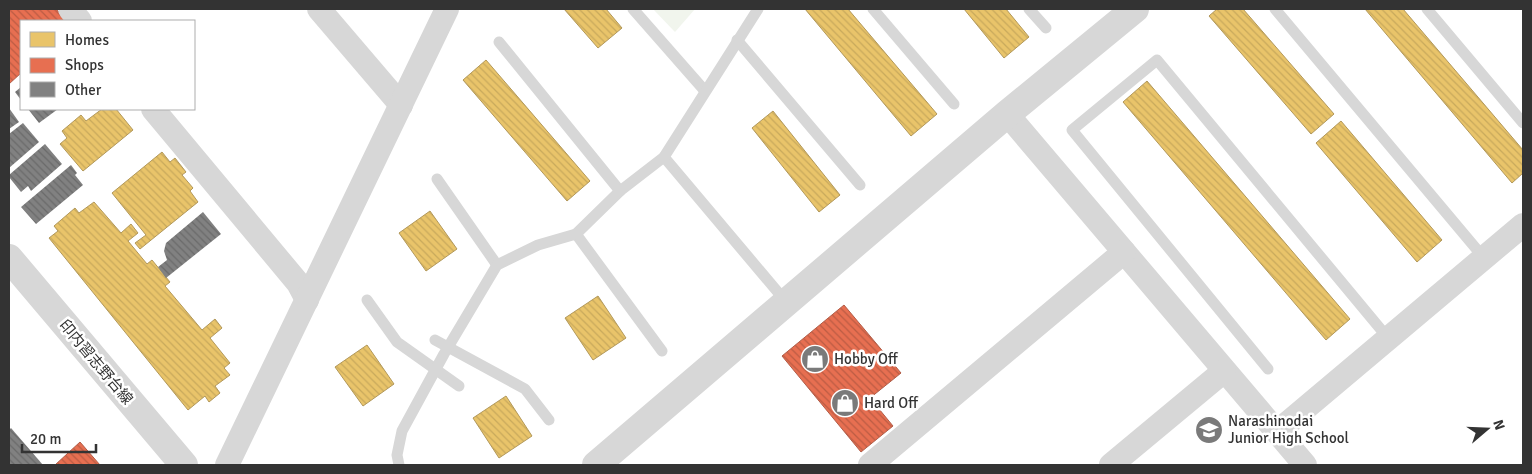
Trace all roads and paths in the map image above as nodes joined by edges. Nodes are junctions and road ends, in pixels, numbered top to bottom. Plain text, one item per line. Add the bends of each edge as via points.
1 (70, 9) edge
2 (319, 9) edge
3 (448, 9) edge
4 (633, 9) edge
5 (758, 9) edge
6 (873, 9) edge
7 (1030, 9) edge
8 (1135, 9) edge
9 (1275, 9) edge
10 (1427, 9) edge
11 (79, 20) edge
12 (1046, 28) dead end
13 (737, 40) junction
14 (499, 42) dead end
15 (705, 91) junction
16 (954, 104) dead end
17 (401, 105) junction
18 (154, 110) edge
19 (1006, 114) junction
20 (1523, 123) edge
21 (664, 156) junction
22 (437, 180) dead end
23 (860, 185) dead end
24 (620, 191) junction
25 (1523, 225) edge
26 (576, 234) junction
27 (1124, 252) junction
28 (9, 258) edge
29 (1484, 258) junction
30 (497, 265) junction
31 (307, 300) junction
32 (367, 300) dead end
33 (787, 303) junction
34 (1388, 338) junction
35 (435, 340) dead end
36 (448, 347) junction
37 (662, 352) dead end
38 (435, 369) junction
39 (1268, 369) dead end
40 (1224, 371) junction
41 (460, 386) dead end
42 (549, 420) dead end
43 (1277, 432) junction
44 (184, 465) edge
45 (227, 465) edge
46 (399, 465) edge
47 (596, 465) edge
48 (870, 465) edge
49 (1112, 465) edge
50 (1305, 465) edge

1 - 11 street
2 - 17 street
3 - 17 street
4 - 15 lane
5 - 13 lane
6 - 16 lane
7 - 12 lane
8 - 19 street
9 - 29 lane
10 - 20 lane
13 - 15 lane
13 - 23 lane
14 - 24 lane
15 - 21 lane
17 - 31 street
18 - 31 street via 298,282
19 - 27 street
19 - 33 street
21 - 24 lane
21 - 33 lane
22 - 30 lane
24 - 26 lane
25 - 29 street
26 - 30 lane via 538,246
26 - 37 lane
27 - 40 street
27 - 48 street
28 - 44 street, 印内習志野台線
29 - 34 street
30 - 36 lane
31 - 45 street
32 - 38 lane via 397,342
33 - 47 street
34 - 39 lane via 1157,60 1072,130
34 - 43 street
35 - 36 lane
36 - 38 lane
36 - 42 lane via 525,390
38 - 41 lane
38 - 46 lane via 402,431 397,455
40 - 43 street
40 - 49 street
43 - 50 street

